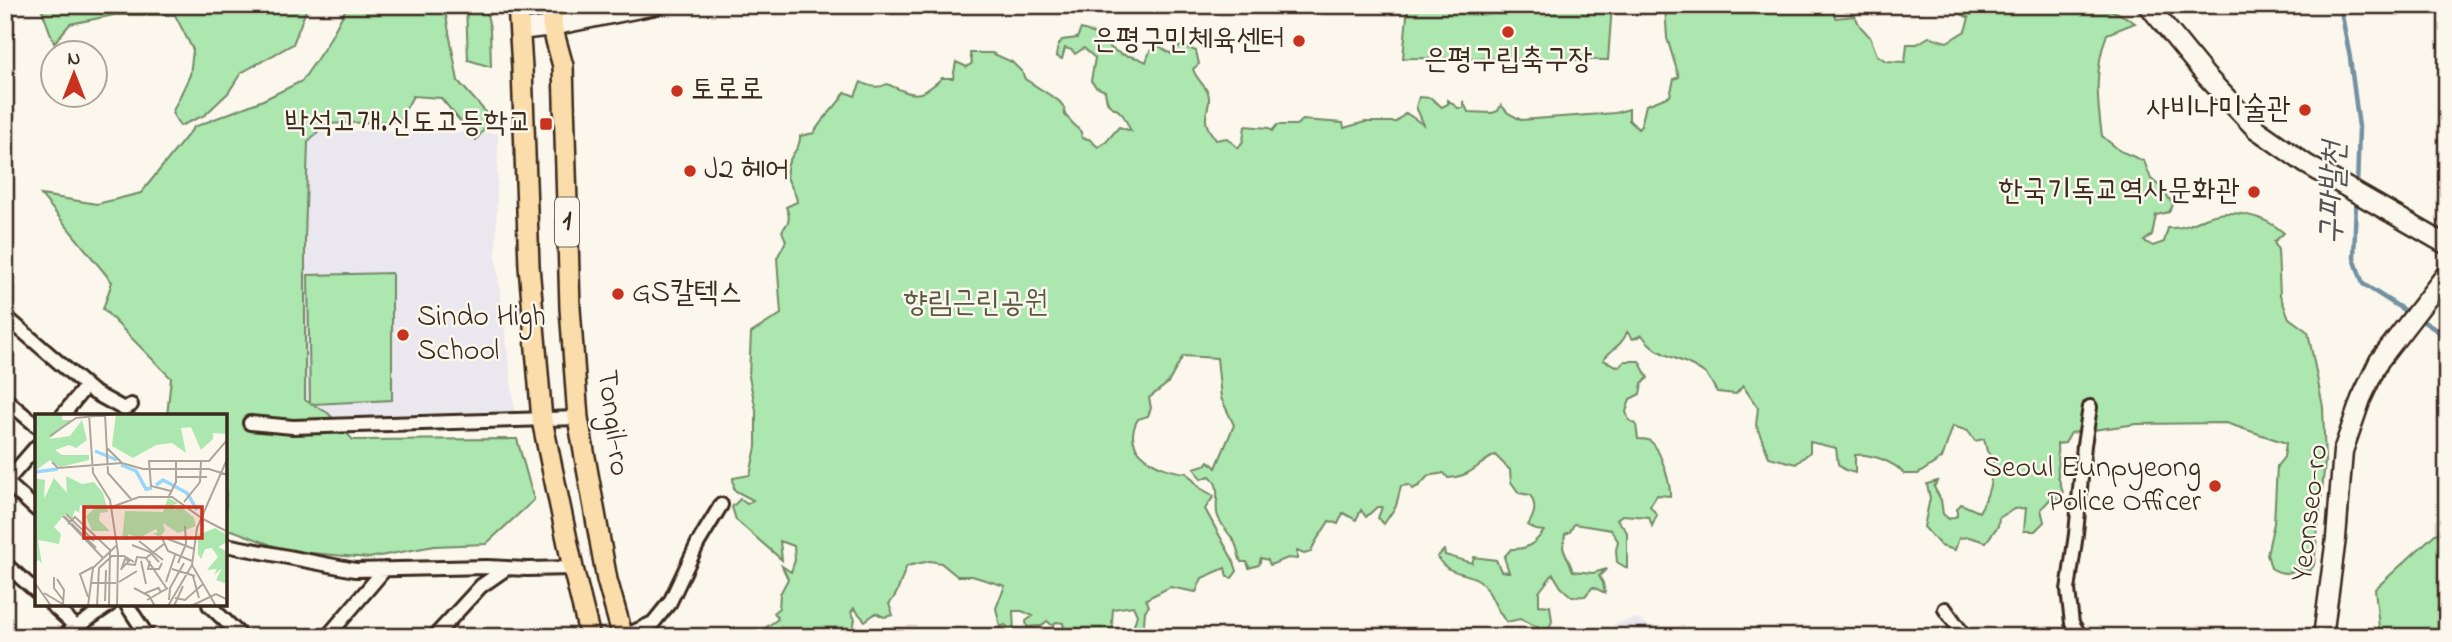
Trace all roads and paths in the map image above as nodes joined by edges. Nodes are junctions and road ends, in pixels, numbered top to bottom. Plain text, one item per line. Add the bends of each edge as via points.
1 (518, 5) edge
2 (552, 5) edge
3 (655, 5) edge
4 (2148, 5) edge
5 (552, 26) junction
6 (520, 30) junction
7 (2447, 245) edge
8 (2447, 273) edge
9 (5, 316) edge
10 (86, 387) junction
11 (5, 399) edge
12 (131, 405) dead end
13 (2090, 407) dead end
14 (64, 414) edge
15 (578, 418) junction
16 (542, 420) junction
17 (250, 423) dead end
18 (35, 424) edge
19 (35, 448) edge
20 (5, 482) edge
21 (721, 505) dead end
22 (35, 508) edge
23 (228, 545) edge
24 (5, 564) edge
25 (507, 568) junction
26 (573, 568) junction
27 (386, 569) junction
28 (35, 590) edge
29 (54, 607) edge
30 (106, 607) edge
31 (128, 607) edge
32 (210, 607) edge
33 (1945, 609) dead end
34 (647, 632) edge
35 (70, 634) edge
36 (1964, 636) edge
37 (148, 637) edge
38 (242, 637) edge
39 (327, 637) edge
40 (434, 637) edge
41 (590, 637) edge
42 (624, 637) edge
43 (2081, 637) edge
44 (2323, 637) edge

1 - 6 main road, 1
2 - 5 main road, Tongil-ro / 1
3 - 5 main road
4 - 7 main road via 2256,129 2306,164
5 - 6 main road
5 - 15 main road, Tongil-ro / 1 via 563,66
6 - 16 main road, 1 via 529,266
8 - 44 main road, Yeonseo-ro via 2379,361 2343,451
9 - 10 street
10 - 12 street via 124,409
10 - 14 street
11 - 18 street
13 - 43 street via 2068,590 2072,623
15 - 16 street
15 - 42 main road, Tongil-ro / 1 via 607,580
16 - 17 street via 293,427
16 - 26 main road, 1
19 - 20 street
20 - 22 street
21 - 34 street via 670,602
23 - 27 street via 355,570
24 - 28 street
25 - 26 street
25 - 27 street
25 - 40 street via 481,586
26 - 41 main road, 1
27 - 39 street
29 - 35 street via 71,622
30 - 35 street
31 - 37 street
32 - 38 street
33 - 36 street
34 - 42 street

